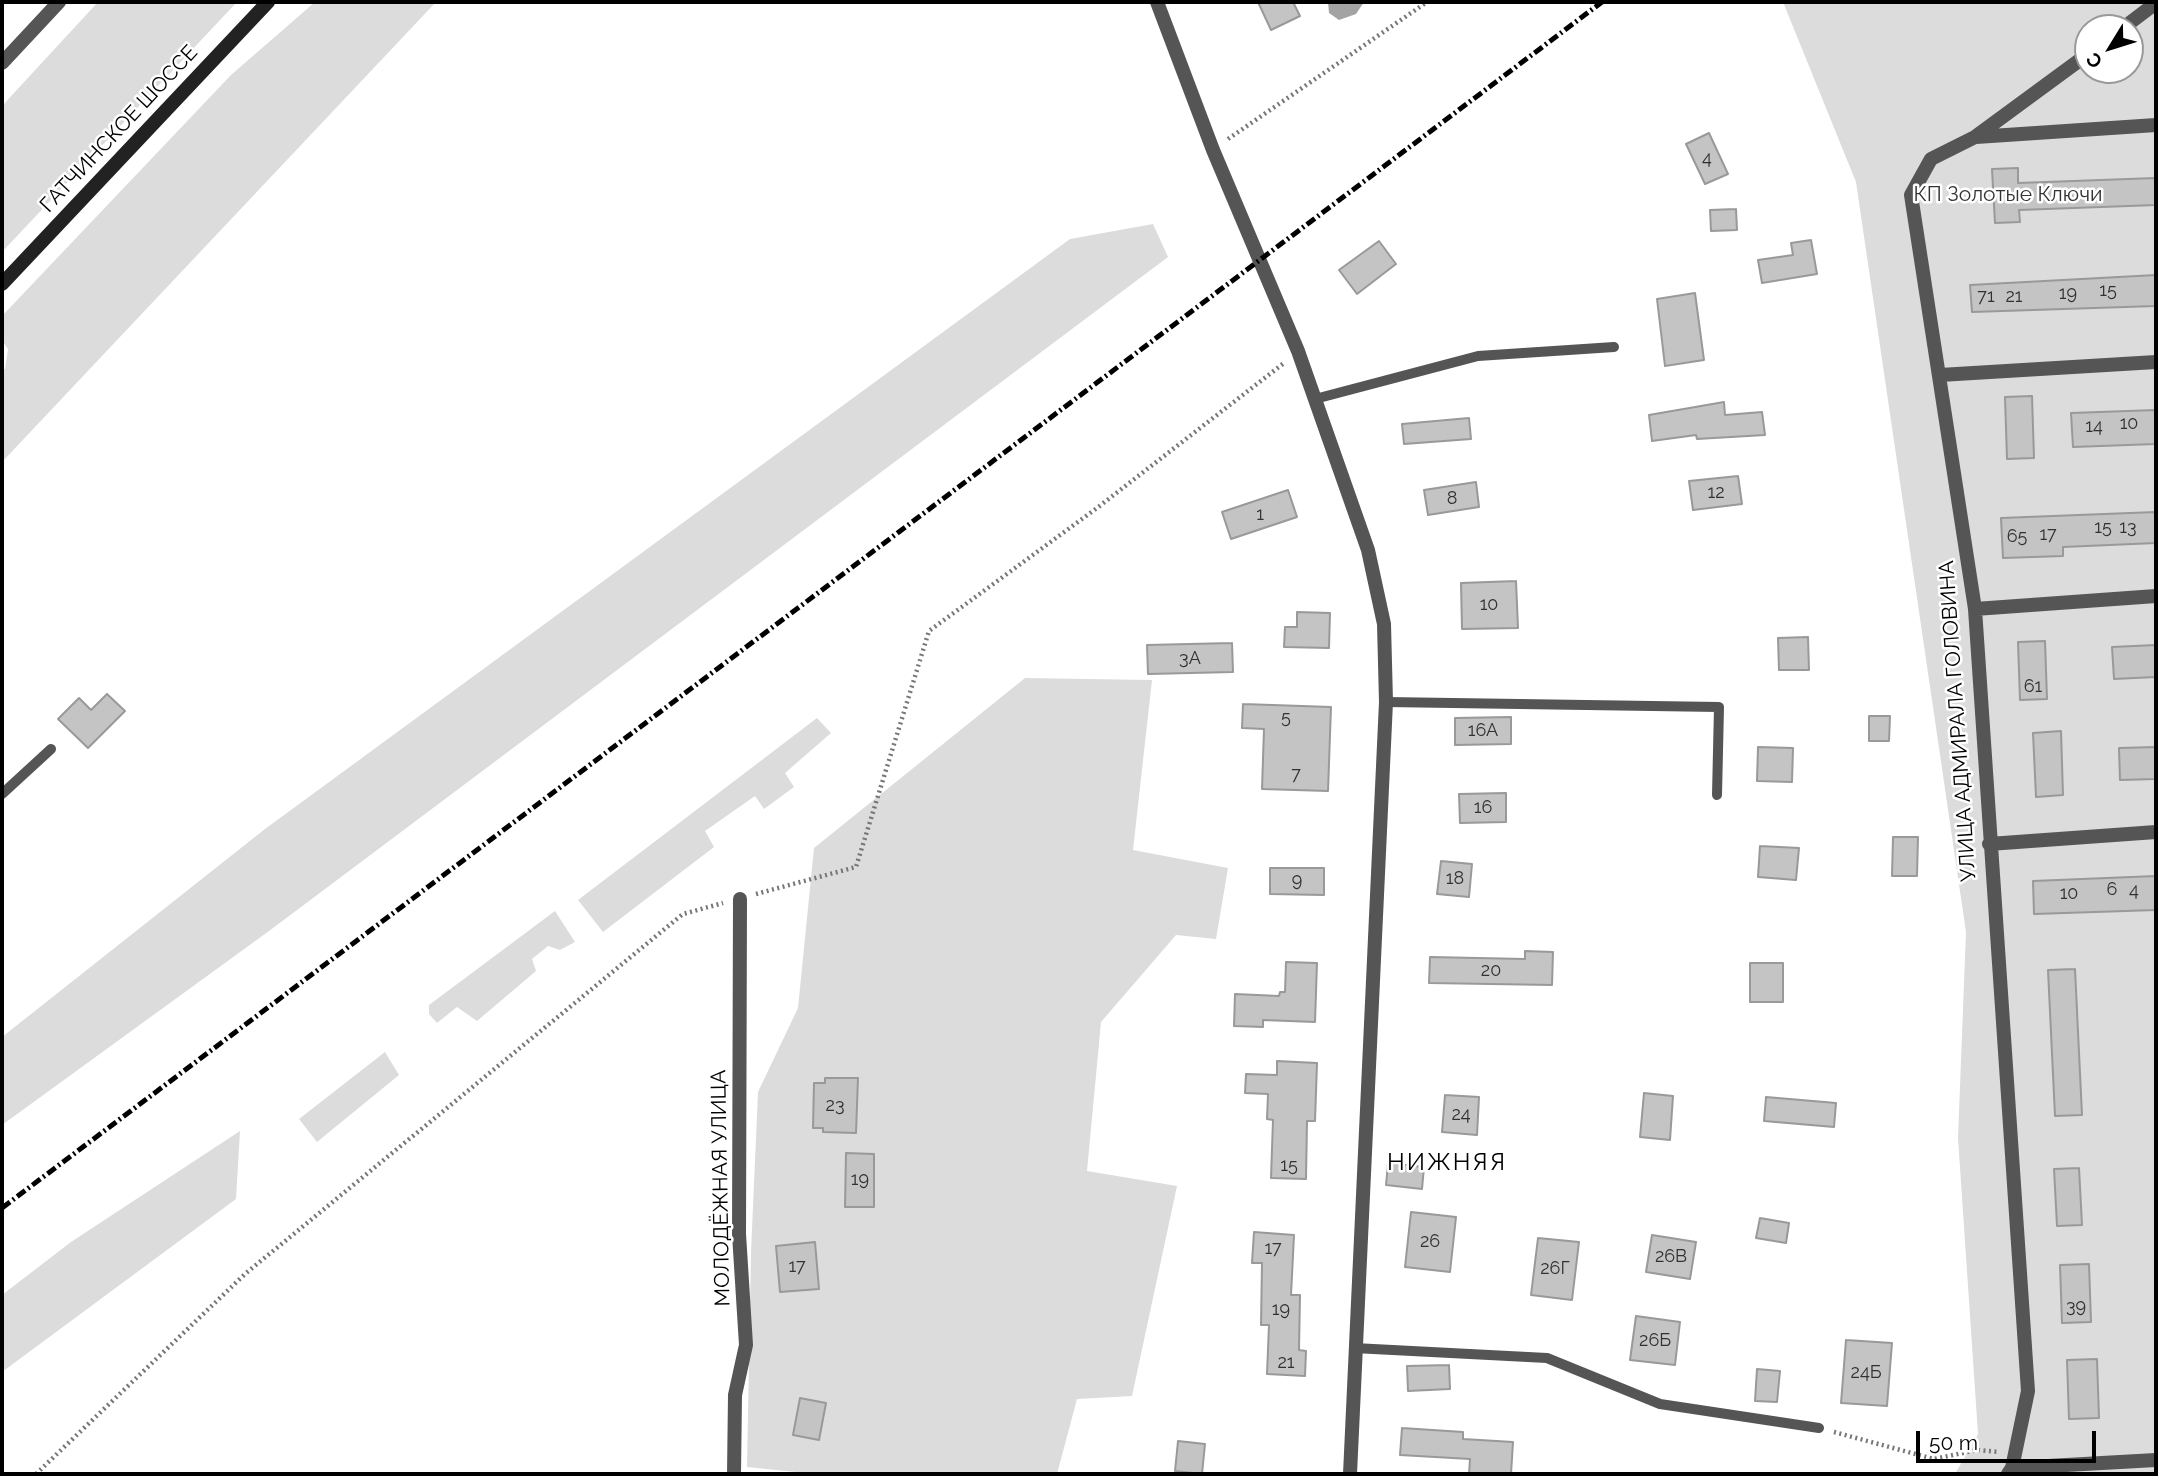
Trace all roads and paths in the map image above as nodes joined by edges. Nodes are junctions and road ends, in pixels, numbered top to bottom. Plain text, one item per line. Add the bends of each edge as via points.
1 (59, 2) edge
2 (268, 2) edge
3 (1157, 2) edge
4 (1427, 2) edge
5 (2156, 3) edge
6 (2141, 14) edge
7 (2, 63) edge
8 (2074, 64) edge
9 (2156, 125) edge
10 (1975, 137) junction
11 (1213, 150) junction
12 (2, 284) edge
13 (1614, 347) dead end
14 (1298, 351) junction
15 (2156, 362) edge
16 (1940, 375) junction
17 (1315, 399) junction
18 (2156, 596) edge
19 (1975, 609) junction
20 (1386, 702) junction
21 (51, 748) dead end
22 (2, 794) edge
23 (1717, 795) dead end
24 (2156, 832) edge
25 (1989, 844) junction
26 (740, 899) junction
27 (1354, 1348) junction
28 (1819, 1428) joint
29 (2156, 1460) edge
30 (2012, 1465) edge
31 (36, 1474) edge
32 (734, 1474) edge
33 (1350, 1474) edge

1 - 7 street
2 - 12 main road, ГАТЧИНСКОЕ ШОССЕ
3 - 11 street
4 - 11 path
5 - 6 street
8 - 10 street, УЛИЦА АДМИРАЛА ГОЛОВИНА
9 - 10 street
10 - 16 street, УЛИЦА АДМИРАЛА ГОЛОВИНА via 1931,159 1911,195
11 - 14 street
13 - 17 lane via 1478,356
14 - 17 street
14 - 26 path via 1097,508 929,631 856,867
15 - 16 street
16 - 19 street, УЛИЦА АДМИРАЛА ГОЛОВИНА
17 - 20 street via 1368,550 1384,624
18 - 19 street
19 - 25 street, УЛИЦА АДМИРАЛА ГОЛОВИНА
20 - 23 lane via 1719,707
20 - 27 street
21 - 22 lane
24 - 25 street
25 - 30 street, УЛИЦА АДМИРАЛА ГОЛОВИНА via 2028,1391
26 - 31 path via 683,914 673,922 245,1274
26 - 32 street, МОЛОДЁЖНАЯ УЛИЦА via 739,1234 747,1345 735,1395
27 - 28 lane via 1547,1358 1660,1404
27 - 33 street
28 - 30 path via 1934,1459 1976,1450
29 - 30 street

